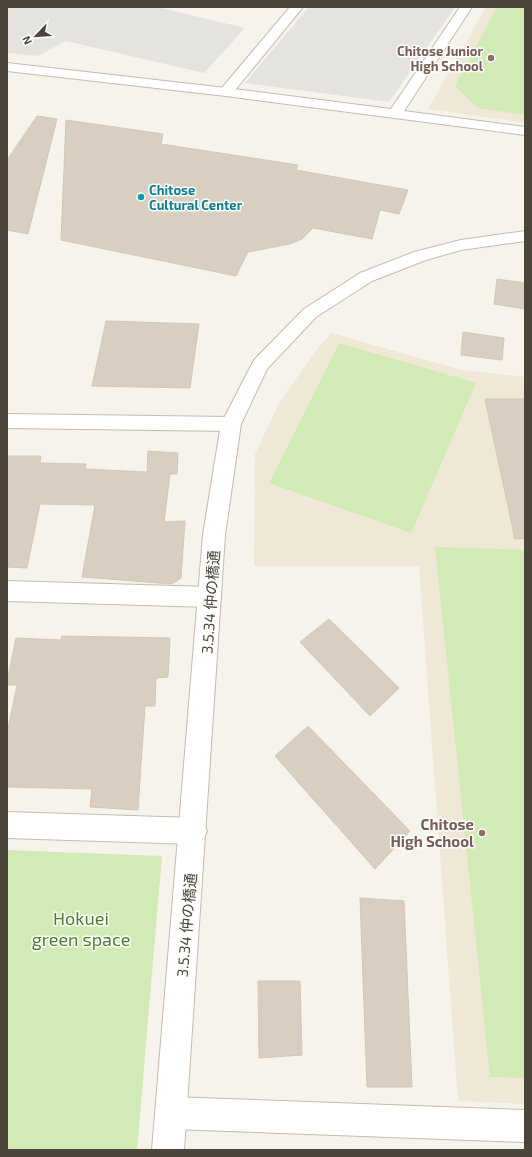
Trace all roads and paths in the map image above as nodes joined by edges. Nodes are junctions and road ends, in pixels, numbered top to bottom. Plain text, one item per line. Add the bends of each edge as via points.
1 (296, 7) edge
2 (466, 7) edge
3 (7, 67) edge
4 (226, 92) junction
5 (394, 114) junction
6 (525, 131) edge
7 (525, 236) edge
8 (7, 421) edge
9 (230, 424) junction
10 (7, 591) edge
11 (210, 597) junction
12 (7, 825) edge
13 (194, 830) junction
14 (171, 1113) junction
15 (525, 1126) edge
16 (168, 1150) edge

1 - 4 street
2 - 5 street
3 - 4 street
4 - 5 street
5 - 6 street
7 - 9 street, 3.5.34 仲の橋通 via 460,245 420,256 360,281 310,313 260,365
8 - 9 street
9 - 11 street, 3.5.34 仲の橋通 via 214,535
10 - 11 street
11 - 13 street, 3.5.34 仲の橋通
12 - 13 street
13 - 14 street, 3.5.34 仲の橋通
14 - 15 street
14 - 16 street, 3.5.34 仲の橋通

